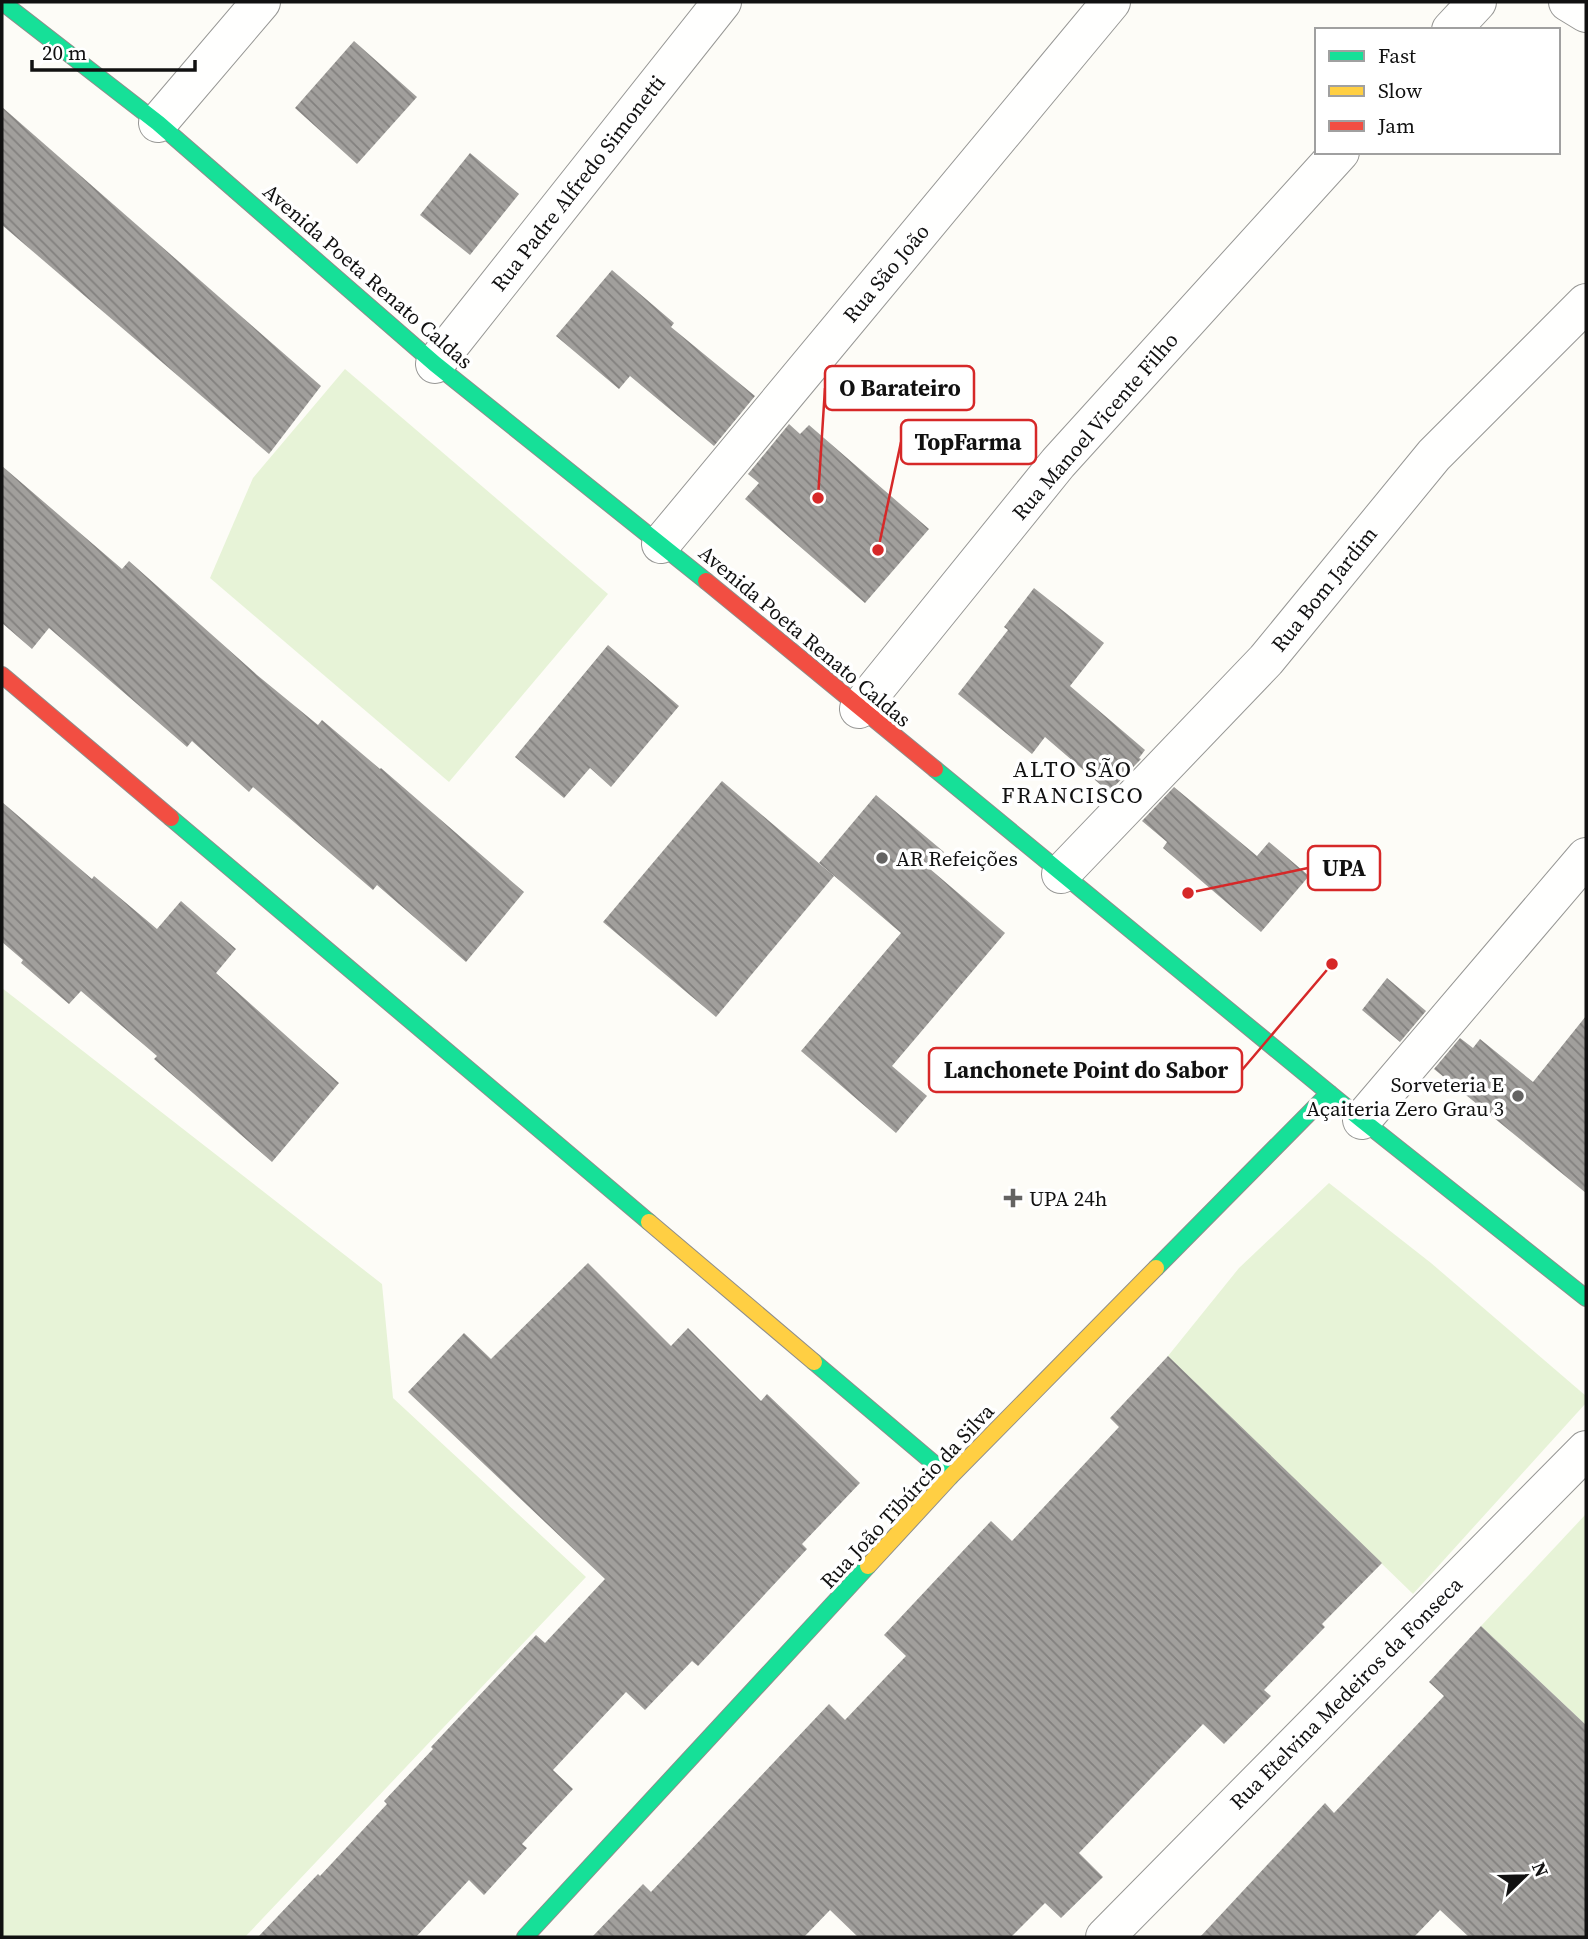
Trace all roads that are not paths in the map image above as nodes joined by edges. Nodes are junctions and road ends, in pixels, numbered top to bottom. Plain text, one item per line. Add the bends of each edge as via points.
1 (2, 2) edge
2 (261, 2) edge
3 (722, 2) edge
4 (1111, 2) edge
5 (1477, 2) edge
6 (1568, 2) edge
7 (1586, 13) edge
8 (1453, 28) edge
9 (158, 123) junction
10 (1338, 154) edge
11 (1586, 303) edge
12 (435, 364) junction
13 (661, 544) junction
14 (2, 676) edge
15 (859, 709) junction
16 (1586, 857) edge
17 (1061, 874) junction
18 (1329, 1093) junction
19 (1362, 1121) junction
20 (1586, 1298) edge
21 (1586, 1450) edge
22 (950, 1478) junction
23 (525, 1937) edge
24 (1105, 1937) edge

1 - 9 street, Avenida Poeta Renato Caldas
2 - 9 street
3 - 12 street, Rua Padre Alfredo Simonetti
4 - 13 street, Rua São João
5 - 8 street
6 - 7 street
9 - 12 street, Avenida Poeta Renato Caldas
10 - 15 street, Rua Manoel Vicente Filho via 1058,463
11 - 17 street, Rua Bom Jardim via 1434,455 1266,660
12 - 13 street, Avenida Poeta Renato Caldas
13 - 15 street, Avenida Poeta Renato Caldas
14 - 22 street
15 - 17 street, Avenida Poeta Renato Caldas
16 - 19 street
17 - 18 street, Avenida Poeta Renato Caldas
18 - 19 street, Avenida Poeta Renato Caldas
18 - 22 street, Rua João Tibúrcio da Silva
19 - 20 street, Avenida Poeta Renato Caldas
21 - 24 street, Rua Etelvina Medeiros da Fonseca
22 - 23 street, Rua João Tibúrcio da Silva

